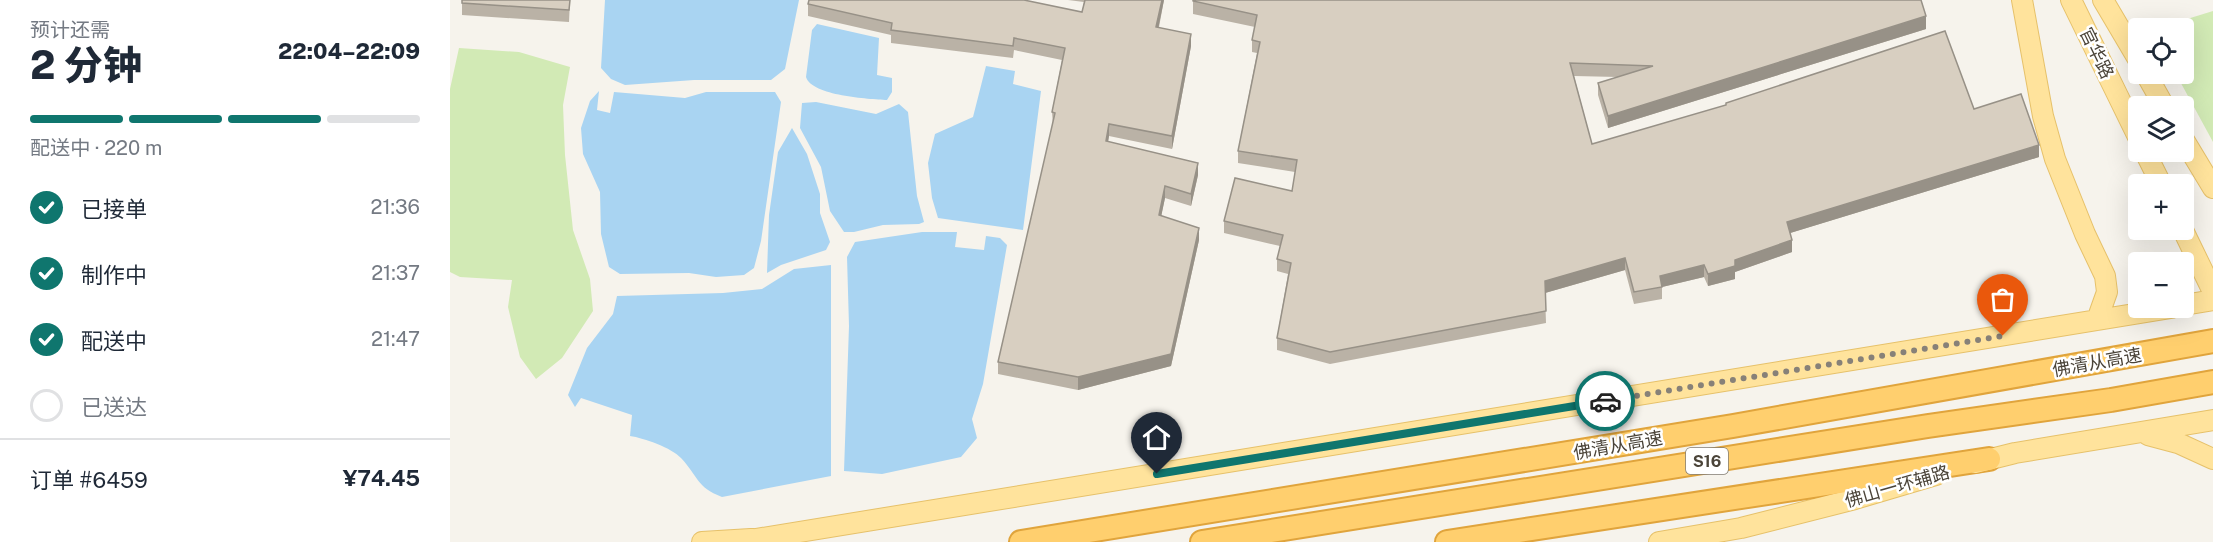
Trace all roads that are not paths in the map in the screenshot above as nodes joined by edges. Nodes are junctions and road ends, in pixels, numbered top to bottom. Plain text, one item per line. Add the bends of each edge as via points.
1 (2022, 0) edge
2 (2071, 0) edge
3 (2103, 0) edge
4 (2128, 42) edge
5 (2128, 116) edge
6 (2194, 157) edge
7 (2213, 188) edge
8 (2188, 240) edge
9 (2213, 292) edge
10 (2213, 300) edge
11 (2194, 303) edge
12 (2128, 315) edge
13 (2097, 320) junction
14 (2213, 341) edge
15 (2213, 382) edge
16 (2213, 420) edge
17 (2136, 434) junction
18 (1989, 459) junction
19 (2213, 459) edge
20 (748, 540) edge
21 (702, 542) edge
22 (1021, 542) edge
23 (1202, 542) edge
24 (1448, 542) edge
25 (1659, 542) edge

1 - 13 main road via 2043,116 2055,159 2105,276 2107,292
2 - 5 main road, 官华路
3 - 4 main road
6 - 7 main road
8 - 9 main road
10 - 11 main road
12 - 13 main road
13 - 20 main road
14 - 22 highway, 佛清从高速 / S16 via 1626,444
15 - 23 highway, 佛清从高速 / S16
16 - 17 main road
17 - 18 main road, 佛山一环辅路
17 - 19 main road via 2163,438
18 - 24 highway
18 - 25 main road, 佛山一环辅路 via 1741,528
20 - 21 main road

